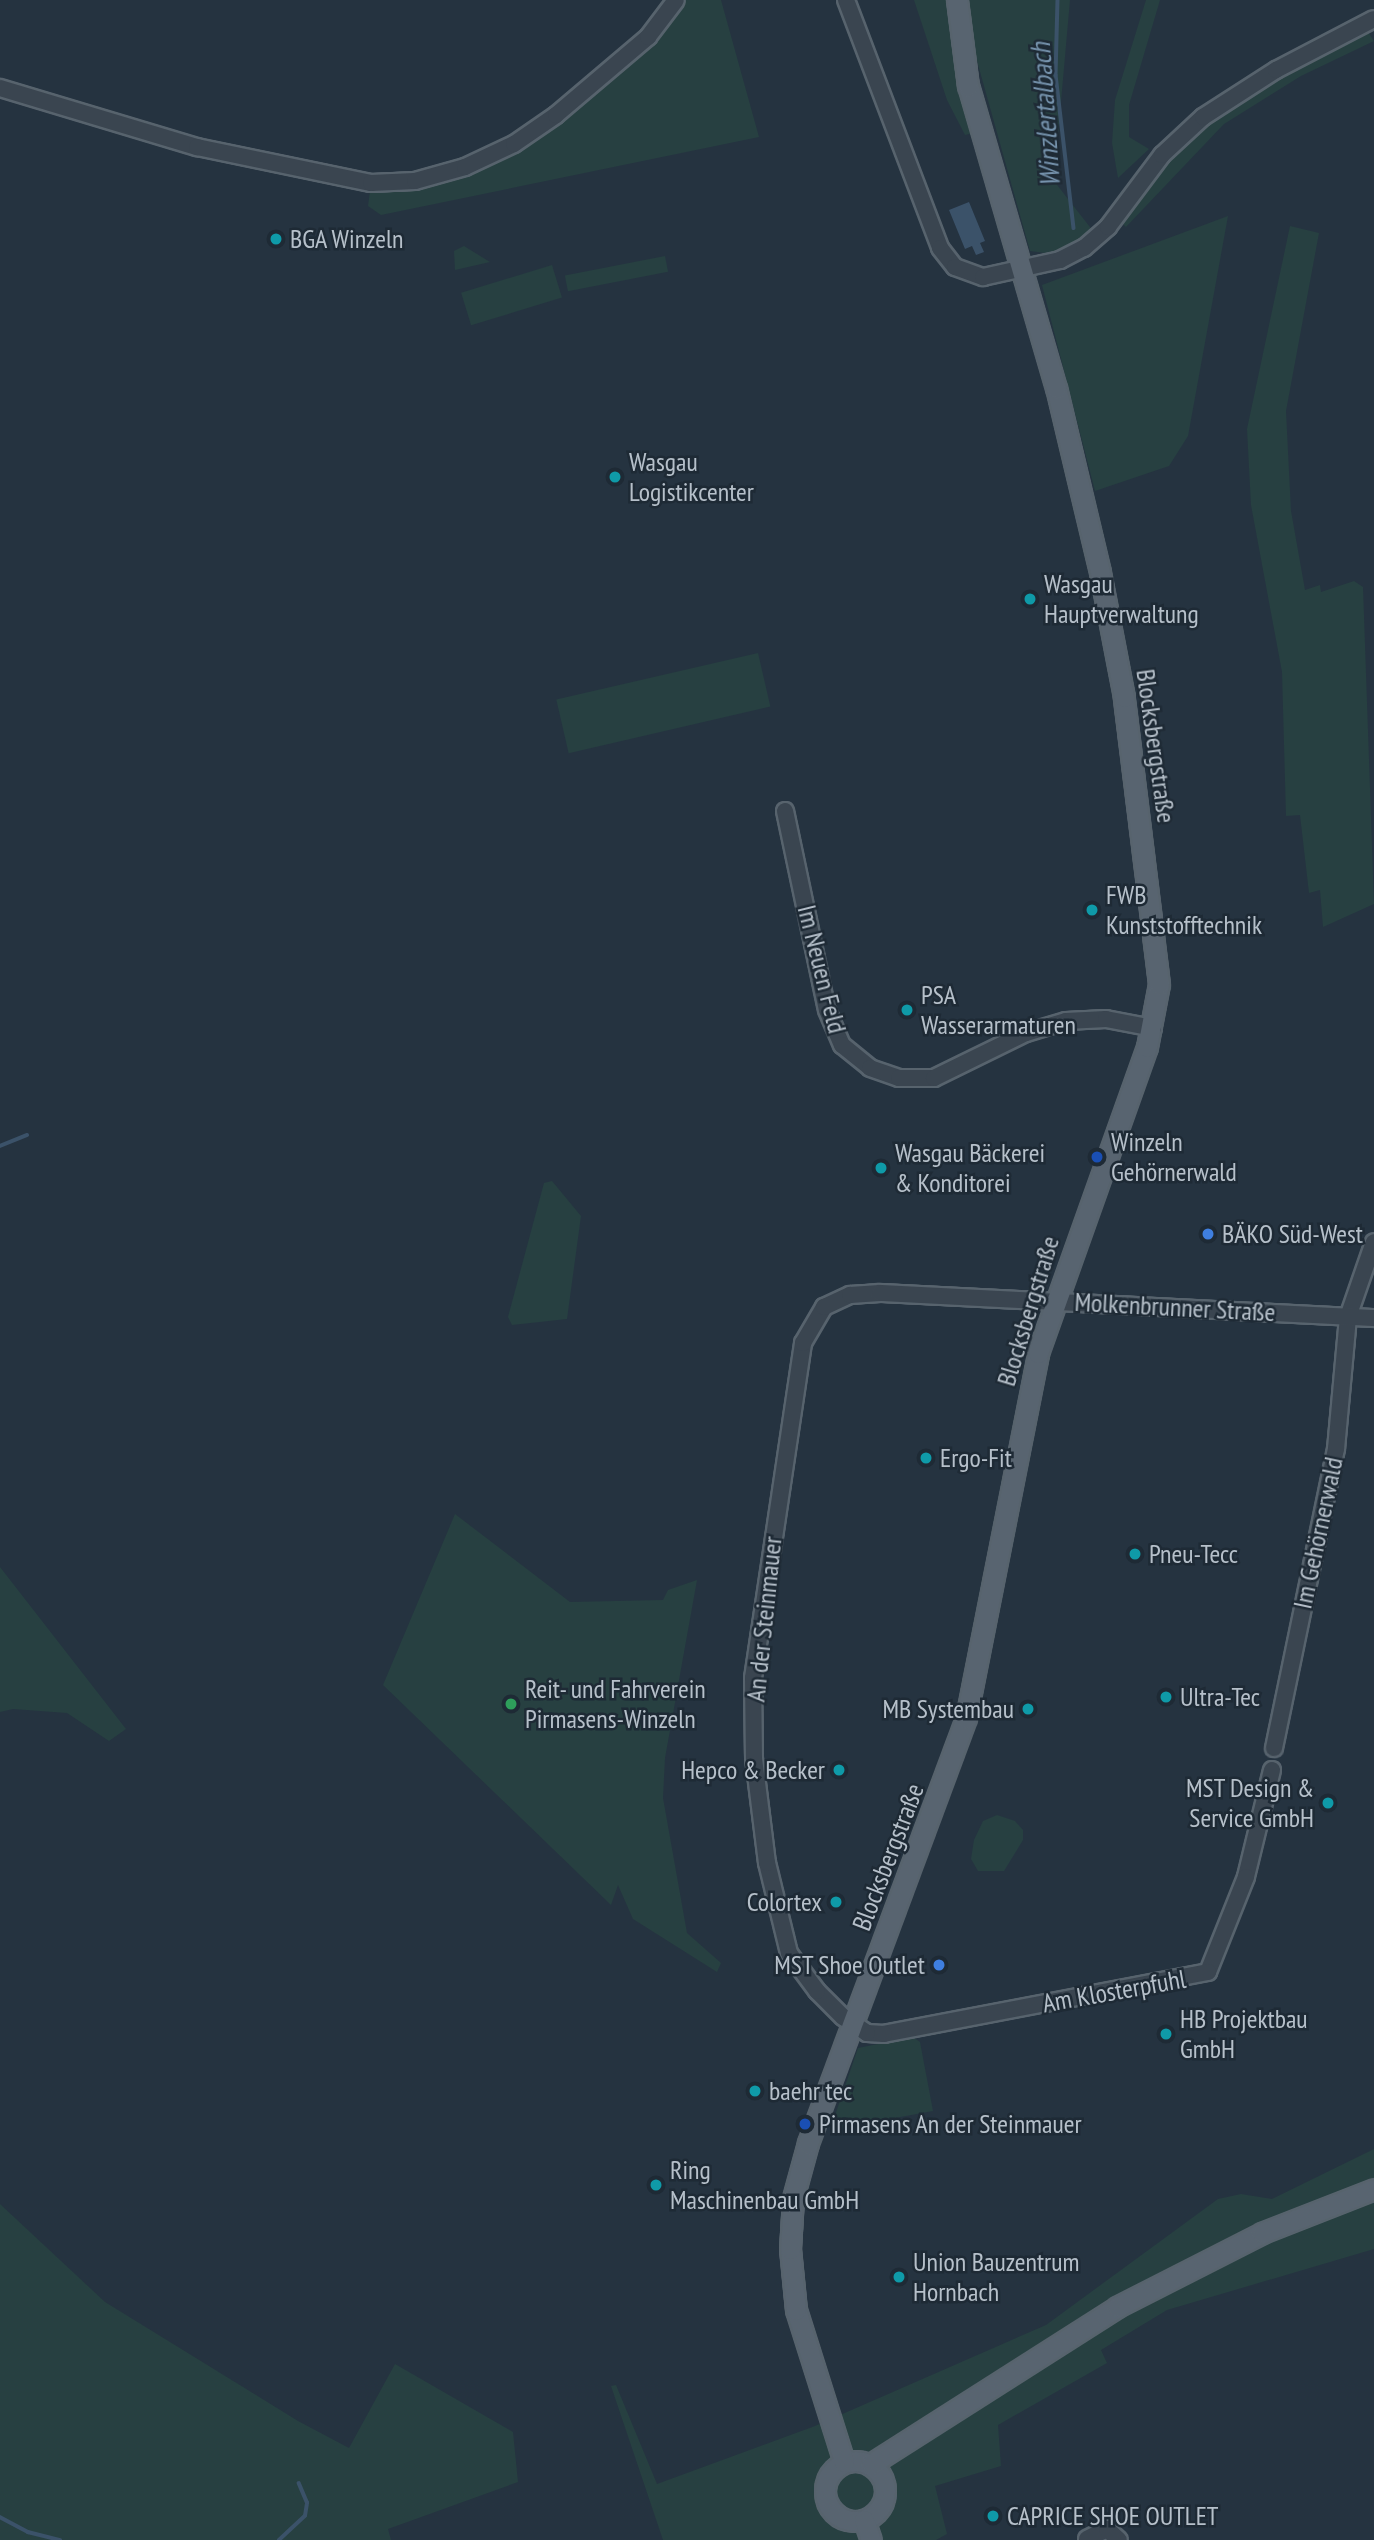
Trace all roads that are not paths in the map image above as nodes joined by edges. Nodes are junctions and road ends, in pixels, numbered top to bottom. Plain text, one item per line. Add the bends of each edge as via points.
1 (676, 0) edge
2 (846, 0) edge
3 (957, 0) edge
4 (1374, 19) edge
5 (0, 88) edge
6 (1021, 270) junction
7 (785, 811) dead end
8 (1153, 1028) junction
9 (1374, 1242) edge
10 (1053, 1302) junction
11 (816, 1316) joint
12 (1348, 1317) junction
13 (1374, 1318) edge
14 (1274, 1748) dead end
15 (1272, 1770) dead end
16 (852, 2024) junction
17 (1374, 2189) edge
18 (994, 2387) junction
19 (844, 2462) junction
20 (871, 2464) junction
21 (884, 2481) junction
22 (864, 2520) junction
23 (1086, 2536) edge
24 (871, 2540) edge
25 (1119, 2540) edge

1 - 5 street via 648,37 556,115 514,144 465,167 415,181 371,183 197,147
2 - 6 street via 940,248 956,267 975,276
3 - 6 main road, Blocksbergstraße via 964,67
4 - 6 street via 1228,99 1162,155 1093,241 1072,255
6 - 8 main road, Blocksbergstraße via 1073,452 1120,670 1158,953
7 - 8 street, Im Neuen Feld via 827,1010 842,1045 870,1068 899,1078 934,1078 1026,1033 1066,1021 1106,1019
8 - 10 main road, Blocksbergstraße
9 - 12 street, Im Gehörnerwald
10 - 11 street, Molkenbrunner Straße via 880,1293 850,1295
10 - 12 street, Molkenbrunner Straße
10 - 16 main road, Blocksbergstraße via 1035,1366 966,1718
11 - 16 street, An der Steinmauer via 803,1343 767,1571 753,1678 754,1759 767,1863 789,1953 817,1991
12 - 13 street, Molkenbrunner Straße
12 - 14 street, Im Gehörnerwald via 1336,1449
15 - 16 street, Am Klosterpfuhl via 1246,1877 1208,1972 884,2034 867,2033
16 - 19 main road, Blocksbergstraße via 808,2143 793,2198 790,2249 792,2289 807,2355
17 - 18 main road via 1262,2233 1167,2280 1077,2330
18 - 20 main road
18 - 21 main road
19 - 20 main road
19 - 22 main road via 828,2476 828,2506 844,2519
20 - 21 main road
21 - 22 main road via 882,2505
22 - 24 main road
23 - 25 street via 1107,2529

